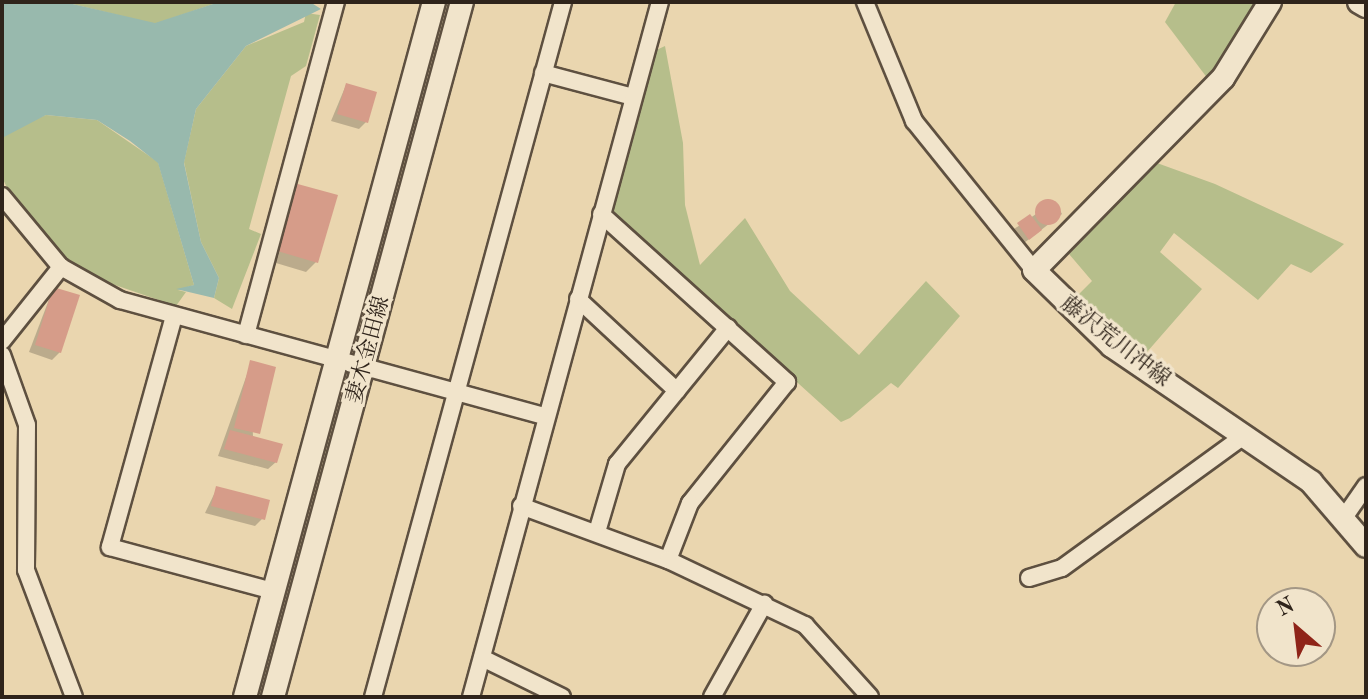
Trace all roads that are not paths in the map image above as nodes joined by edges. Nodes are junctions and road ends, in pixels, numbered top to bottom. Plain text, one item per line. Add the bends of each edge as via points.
1 (336, 2) edge
2 (434, 2) edge
3 (462, 2) edge
4 (563, 2) edge
5 (660, 2) edge
6 (865, 2) edge
7 (1270, 2) edge
8 (1359, 2) edge
9 (1366, 6) edge
10 (543, 73) junction
11 (633, 97) junction
12 (2, 196) edge
13 (601, 214) junction
14 (61, 267) junction
15 (1034, 270) junction
16 (578, 299) junction
17 (174, 316) junction
18 (728, 328) junction
19 (246, 335) junction
20 (2, 341) edge
21 (2, 355) edge
22 (337, 359) junction
23 (365, 367) junction
24 (677, 391) junction
25 (455, 392) junction
26 (544, 416) junction
27 (1244, 436) junction
28 (1366, 486) edge
29 (521, 506) junction
30 (1343, 519) junction
31 (597, 532) junction
32 (1366, 546) edge
33 (668, 560) junction
34 (1029, 578) dead end
35 (273, 591) junction
36 (764, 604) junction
37 (482, 658) junction
38 (557, 696) edge
39 (74, 697) edge
40 (245, 697) edge
41 (273, 697) edge
42 (373, 697) edge
43 (471, 697) edge
44 (712, 697) edge
45 (870, 697) edge

1 - 19 street
2 - 22 street, 妻木金田線
3 - 23 street, 妻木金田線
4 - 10 street
5 - 11 street
6 - 15 street via 914,121
7 - 15 street via 1223,78
8 - 9 street
10 - 11 street
10 - 25 street
11 - 13 street
12 - 14 street
13 - 16 street
13 - 18 street
14 - 17 street via 120,300
14 - 20 street
15 - 27 street, 藤沢荒川沖線 via 1112,346
16 - 24 street
16 - 26 street
17 - 19 street
17 - 35 street via 110,547
18 - 24 street
18 - 33 street via 787,382 690,503
19 - 22 street
21 - 39 street via 27,425 26,570
22 - 23 street
22 - 35 street, 妻木金田線
23 - 25 street
23 - 41 street, 妻木金田線
24 - 31 street via 617,464
25 - 26 street
25 - 42 street
26 - 29 street
27 - 30 street, 藤沢荒川沖線 via 1311,482
27 - 34 street via 1124,528 1062,568
28 - 30 street
29 - 31 street
29 - 37 street
30 - 32 street, 藤沢荒川沖線
31 - 33 street
33 - 36 street
35 - 40 street, 妻木金田線
36 - 44 street
36 - 45 street via 805,625
37 - 38 street
37 - 43 street

